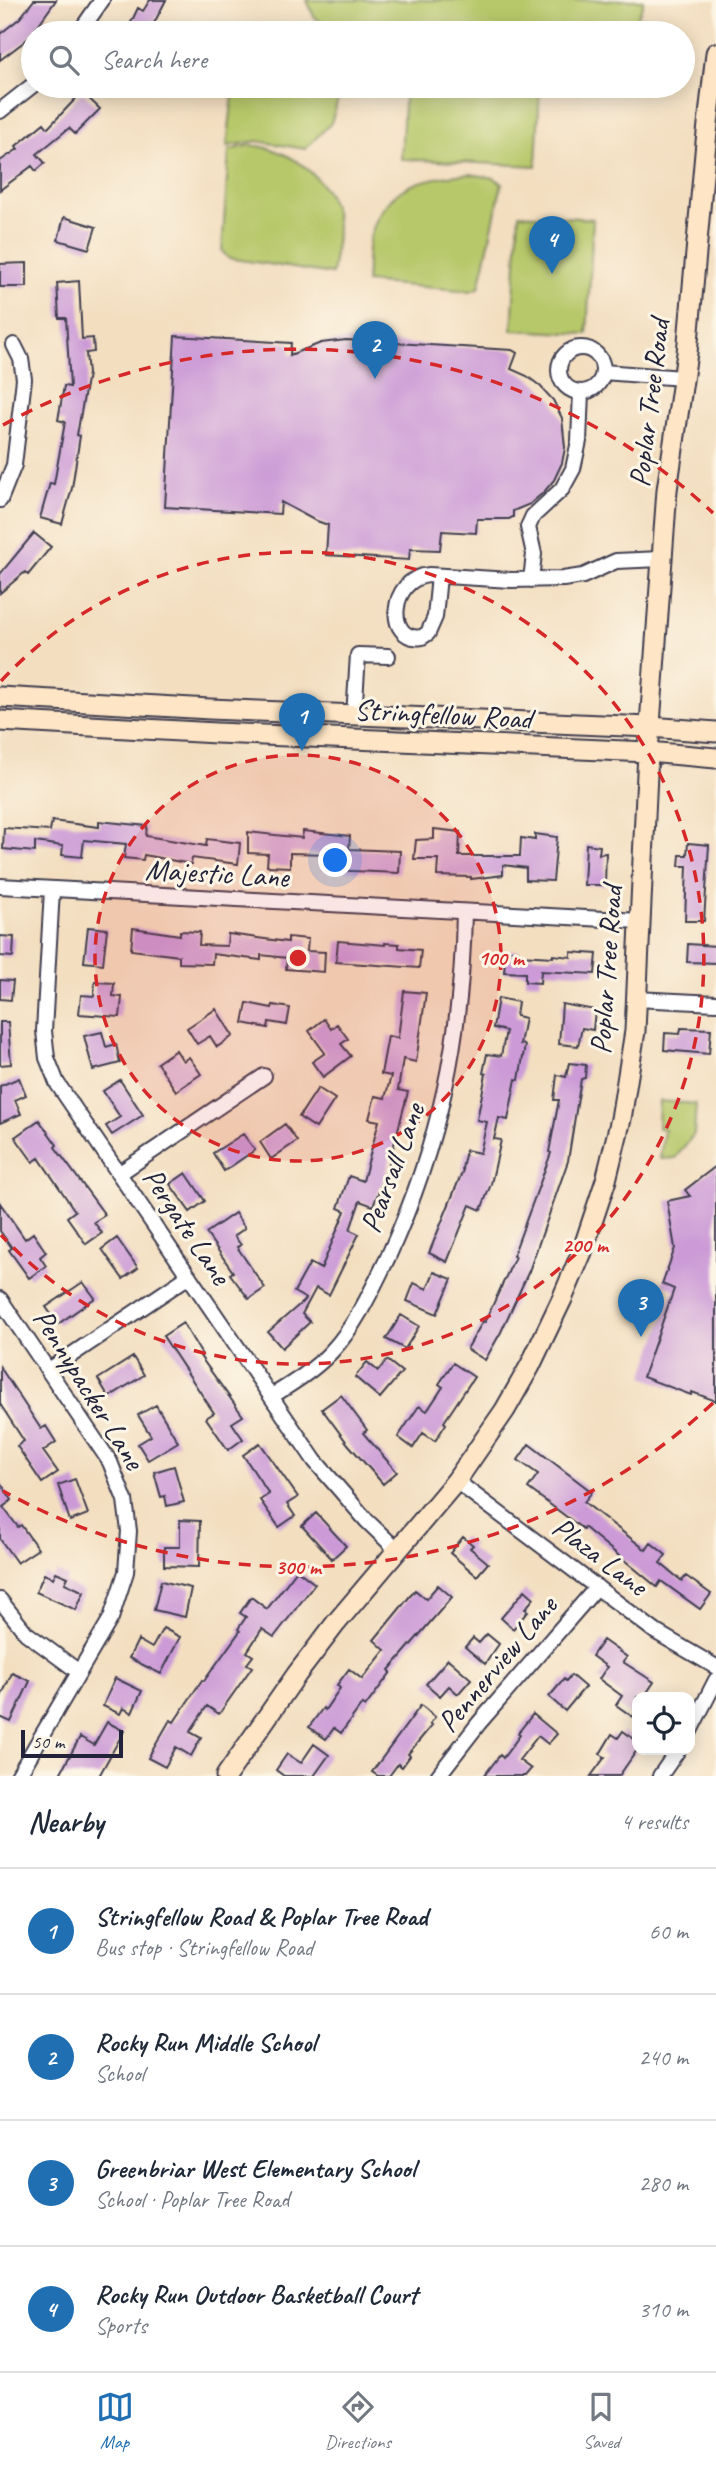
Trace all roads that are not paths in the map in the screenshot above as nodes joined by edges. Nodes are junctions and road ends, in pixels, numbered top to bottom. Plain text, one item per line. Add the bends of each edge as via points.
1 (102, 0) edge
2 (87, 21) edge
3 (716, 53) edge
4 (21, 94) edge
5 (0, 111) edge
6 (711, 143) edge
7 (14, 345) dead end
8 (603, 372) junction
9 (683, 378) junction
10 (581, 392) junction
11 (0, 500) edge
12 (661, 559) junction
13 (439, 576) dead end
14 (531, 580) junction
15 (388, 656) dead end
16 (0, 696) edge
17 (354, 716) junction
18 (0, 721) edge
19 (650, 727) junction
20 (716, 732) edge
21 (648, 752) junction
22 (716, 758) edge
23 (0, 886) edge
24 (52, 890) junction
25 (464, 912) junction
26 (640, 921) junction
27 (636, 999) junction
28 (716, 1003) edge
29 (264, 1076) dead end
30 (120, 1173) junction
31 (189, 1276) junction
32 (0, 1299) edge
33 (49, 1370) junction
34 (272, 1396) junction
35 (456, 1481) junction
36 (397, 1550) junction
37 (597, 1587) junction
38 (0, 1600) edge
39 (716, 1667) edge
40 (79, 1672) junction
41 (716, 1680) edge
42 (695, 1721) edge
43 (675, 1755) edge
44 (18, 1776) edge
45 (226, 1776) edge
46 (438, 1776) edge
47 (660, 1776) edge

1 - 2 street
3 - 6 main road, Poplar Tree Road
4 - 5 street
6 - 9 main road, Poplar Tree Road
7 - 11 street via 24,379 14,465
8 - 9 street
8 - 10 street via 594,388
8 - 10 street via 599,358 589,350 575,349 564,357 561,377 569,388
9 - 12 main road, Poplar Tree Road
10 - 14 street via 573,469 562,489 533,516 528,527 534,554
12 - 14 street via 616,561 583,576
12 - 19 main road, Poplar Tree Road
13 - 14 street
15 - 17 street via 358,655
16 - 17 main road, Stringfellow Road
17 - 19 main road, Stringfellow Road
18 - 21 main road, Stringfellow Road
19 - 20 main road, Stringfellow Road
19 - 21 main road, Poplar Tree Road
21 - 22 main road, Stringfellow Road
21 - 26 main road, Poplar Tree Road
23 - 24 street, Majestic Lane
24 - 25 street, Majestic Lane
24 - 30 street, Pergate Lane via 44,1031 47,1058 58,1083
25 - 26 street, Majestic Lane
25 - 34 street, Pearsall Lane via 451,1066 410,1206 345,1335 316,1367
26 - 27 main road, Poplar Tree Road
27 - 28 street
27 - 35 main road, Poplar Tree Road via 621,1119 582,1252 530,1366
29 - 30 street
30 - 31 street, Pergate Lane
31 - 33 street
31 - 34 street, Pergate Lane
32 - 33 street, Pennypacker Lane
33 - 40 street, Pennypacker Lane via 110,1462 125,1500 130,1531 122,1591
34 - 36 street, Pergate Lane via 332,1484
35 - 36 main road, Poplar Tree Road
35 - 37 street, Plaza Lane
36 - 45 main road, Poplar Tree Road via 297,1674
37 - 39 street, Plaza Lane via 656,1632
37 - 46 street, Pennerview Lane
38 - 40 street via 26,1633
40 - 44 street, Pennypacker Lane
41 - 42 street
43 - 47 street

